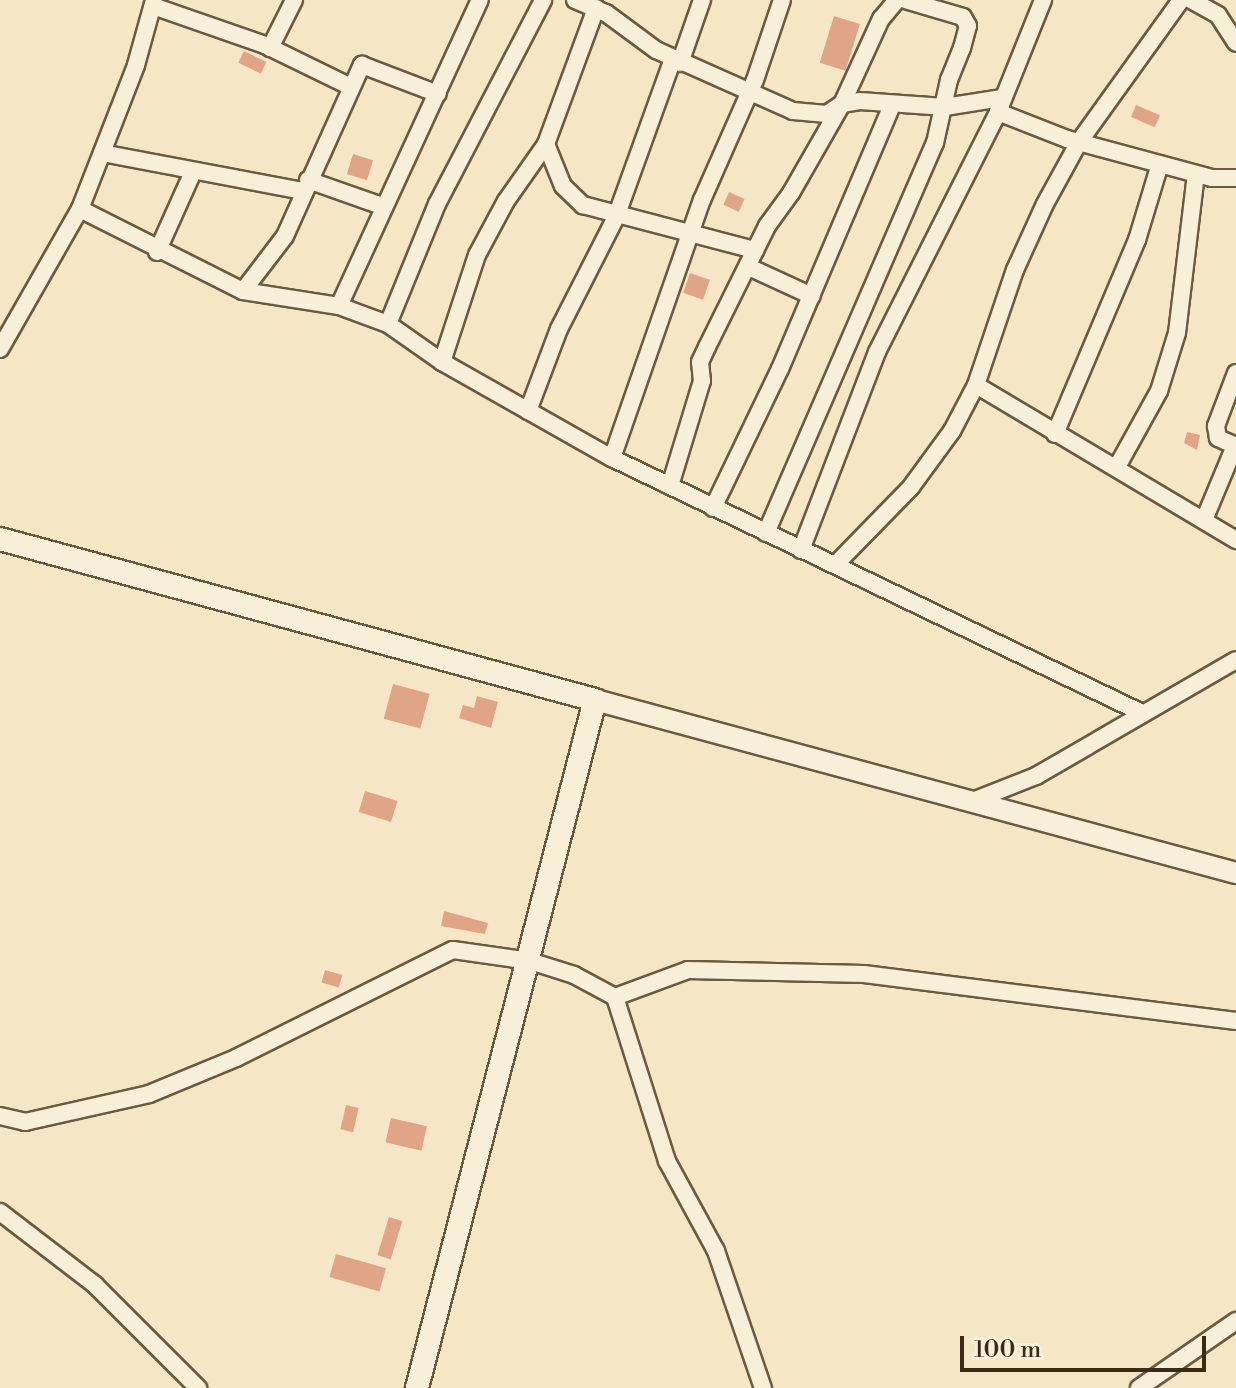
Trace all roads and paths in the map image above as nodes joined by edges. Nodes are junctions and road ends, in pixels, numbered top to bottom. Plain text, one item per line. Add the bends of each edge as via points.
1 (294, 0) edge
2 (480, 0) edge
3 (543, 0) edge
4 (575, 0) edge
5 (702, 0) edge
6 (782, 0) edge
7 (897, 0) edge
8 (905, 0) edge
9 (1043, 0) edge
10 (1181, 0) edge
11 (1191, 0) edge
12 (154, 3) edge
13 (604, 7) edge
14 (1236, 43) edge
15 (270, 48) junction
16 (676, 61) junction
17 (351, 87) junction
18 (438, 94) junction
19 (749, 95) junction
20 (842, 104) junction
21 (892, 105) junction
22 (1000, 105) junction
23 (945, 107) junction
24 (1079, 142) junction
25 (546, 144) junction
26 (102, 153) junction
27 (1160, 164) junction
28 (193, 172) junction
29 (1196, 174) junction
30 (1236, 178) edge
31 (305, 186) junction
32 (382, 206) junction
33 (80, 209) junction
34 (616, 217) junction
35 (692, 231) junction
36 (755, 250) junction
37 (157, 252) junction
38 (749, 267) junction
39 (243, 291) junction
40 (812, 296) junction
41 (339, 306) junction
42 (388, 324) junction
43 (0, 349) edge
44 (442, 362) junction
45 (1236, 373) edge
46 (976, 385) junction
47 (528, 411) junction
48 (1055, 434) junction
49 (1236, 446) edge
50 (612, 458) junction
51 (1118, 465) junction
52 (670, 486) junction
53 (713, 508) junction
54 (1204, 520) junction
55 (766, 533) junction
56 (0, 539) edge
57 (1236, 540) edge
58 (801, 550) junction
59 (835, 565) junction
60 (1236, 660) edge
61 (595, 700) junction
62 (1142, 713) junction
63 (975, 800) junction
64 (1236, 873) edge
65 (530, 961) junction
66 (615, 997) junction
67 (1236, 1021) edge
68 (0, 1116) edge
69 (0, 1212) edge
70 (1236, 1321) edge
71 (198, 1388) edge
72 (417, 1388) edge
73 (763, 1388) edge
74 (1139, 1388) edge

1 - 15 street
2 - 18 street
3 - 42 street via 437,204
4 - 13 street
5 - 16 street
6 - 19 street
7 - 20 street via 881,19
8 - 23 street via 966,21
9 - 22 street
10 - 24 street
11 - 14 street via 1218,15
12 - 15 street
12 - 26 street
13 - 16 street
13 - 25 street
15 - 17 street
16 - 19 street
16 - 34 street
17 - 18 street via 366,64
17 - 31 street
18 - 32 street
19 - 20 street via 813,115 827,114
19 - 35 street
20 - 21 street
20 - 36 street
21 - 23 street
21 - 40 street
22 - 23 street
22 - 24 street
22 - 58 street via 877,352
23 - 55 street via 889,254
24 - 27 street
24 - 46 street via 1027,242
25 - 34 street via 571,198
25 - 44 street via 484,241
26 - 28 street
26 - 33 street
27 - 29 street
27 - 48 street via 1137,240
28 - 31 street
28 - 37 street
29 - 30 street
29 - 51 street via 1177,333 1159,391
31 - 32 street
31 - 39 street via 280,246
32 - 41 street
33 - 37 street
33 - 43 street
34 - 35 street
34 - 47 street via 559,329
35 - 36 street
35 - 50 street
36 - 38 street
37 - 39 street
38 - 40 street
38 - 52 street via 700,362 702,381
39 - 41 street
40 - 53 street
41 - 42 street
42 - 44 street
44 - 47 street
45 - 49 street via 1216,426 1218,438
46 - 48 street
46 - 59 street via 952,431 911,487
47 - 50 street
48 - 51 street
49 - 54 street
50 - 52 street
51 - 54 street
52 - 53 street
53 - 55 street
54 - 57 street
55 - 58 street
56 - 61 main road
58 - 59 street
59 - 62 street
60 - 62 street
61 - 63 street
61 - 65 main road
62 - 63 street via 1036,776
63 - 64 street
65 - 66 street via 574,975
65 - 68 street via 453,950 236,1058 149,1094 25,1122
65 - 72 main road
66 - 67 street via 688,970 864,974
66 - 73 street via 667,1161 716,1251
69 - 71 street via 95,1285
70 - 74 street

